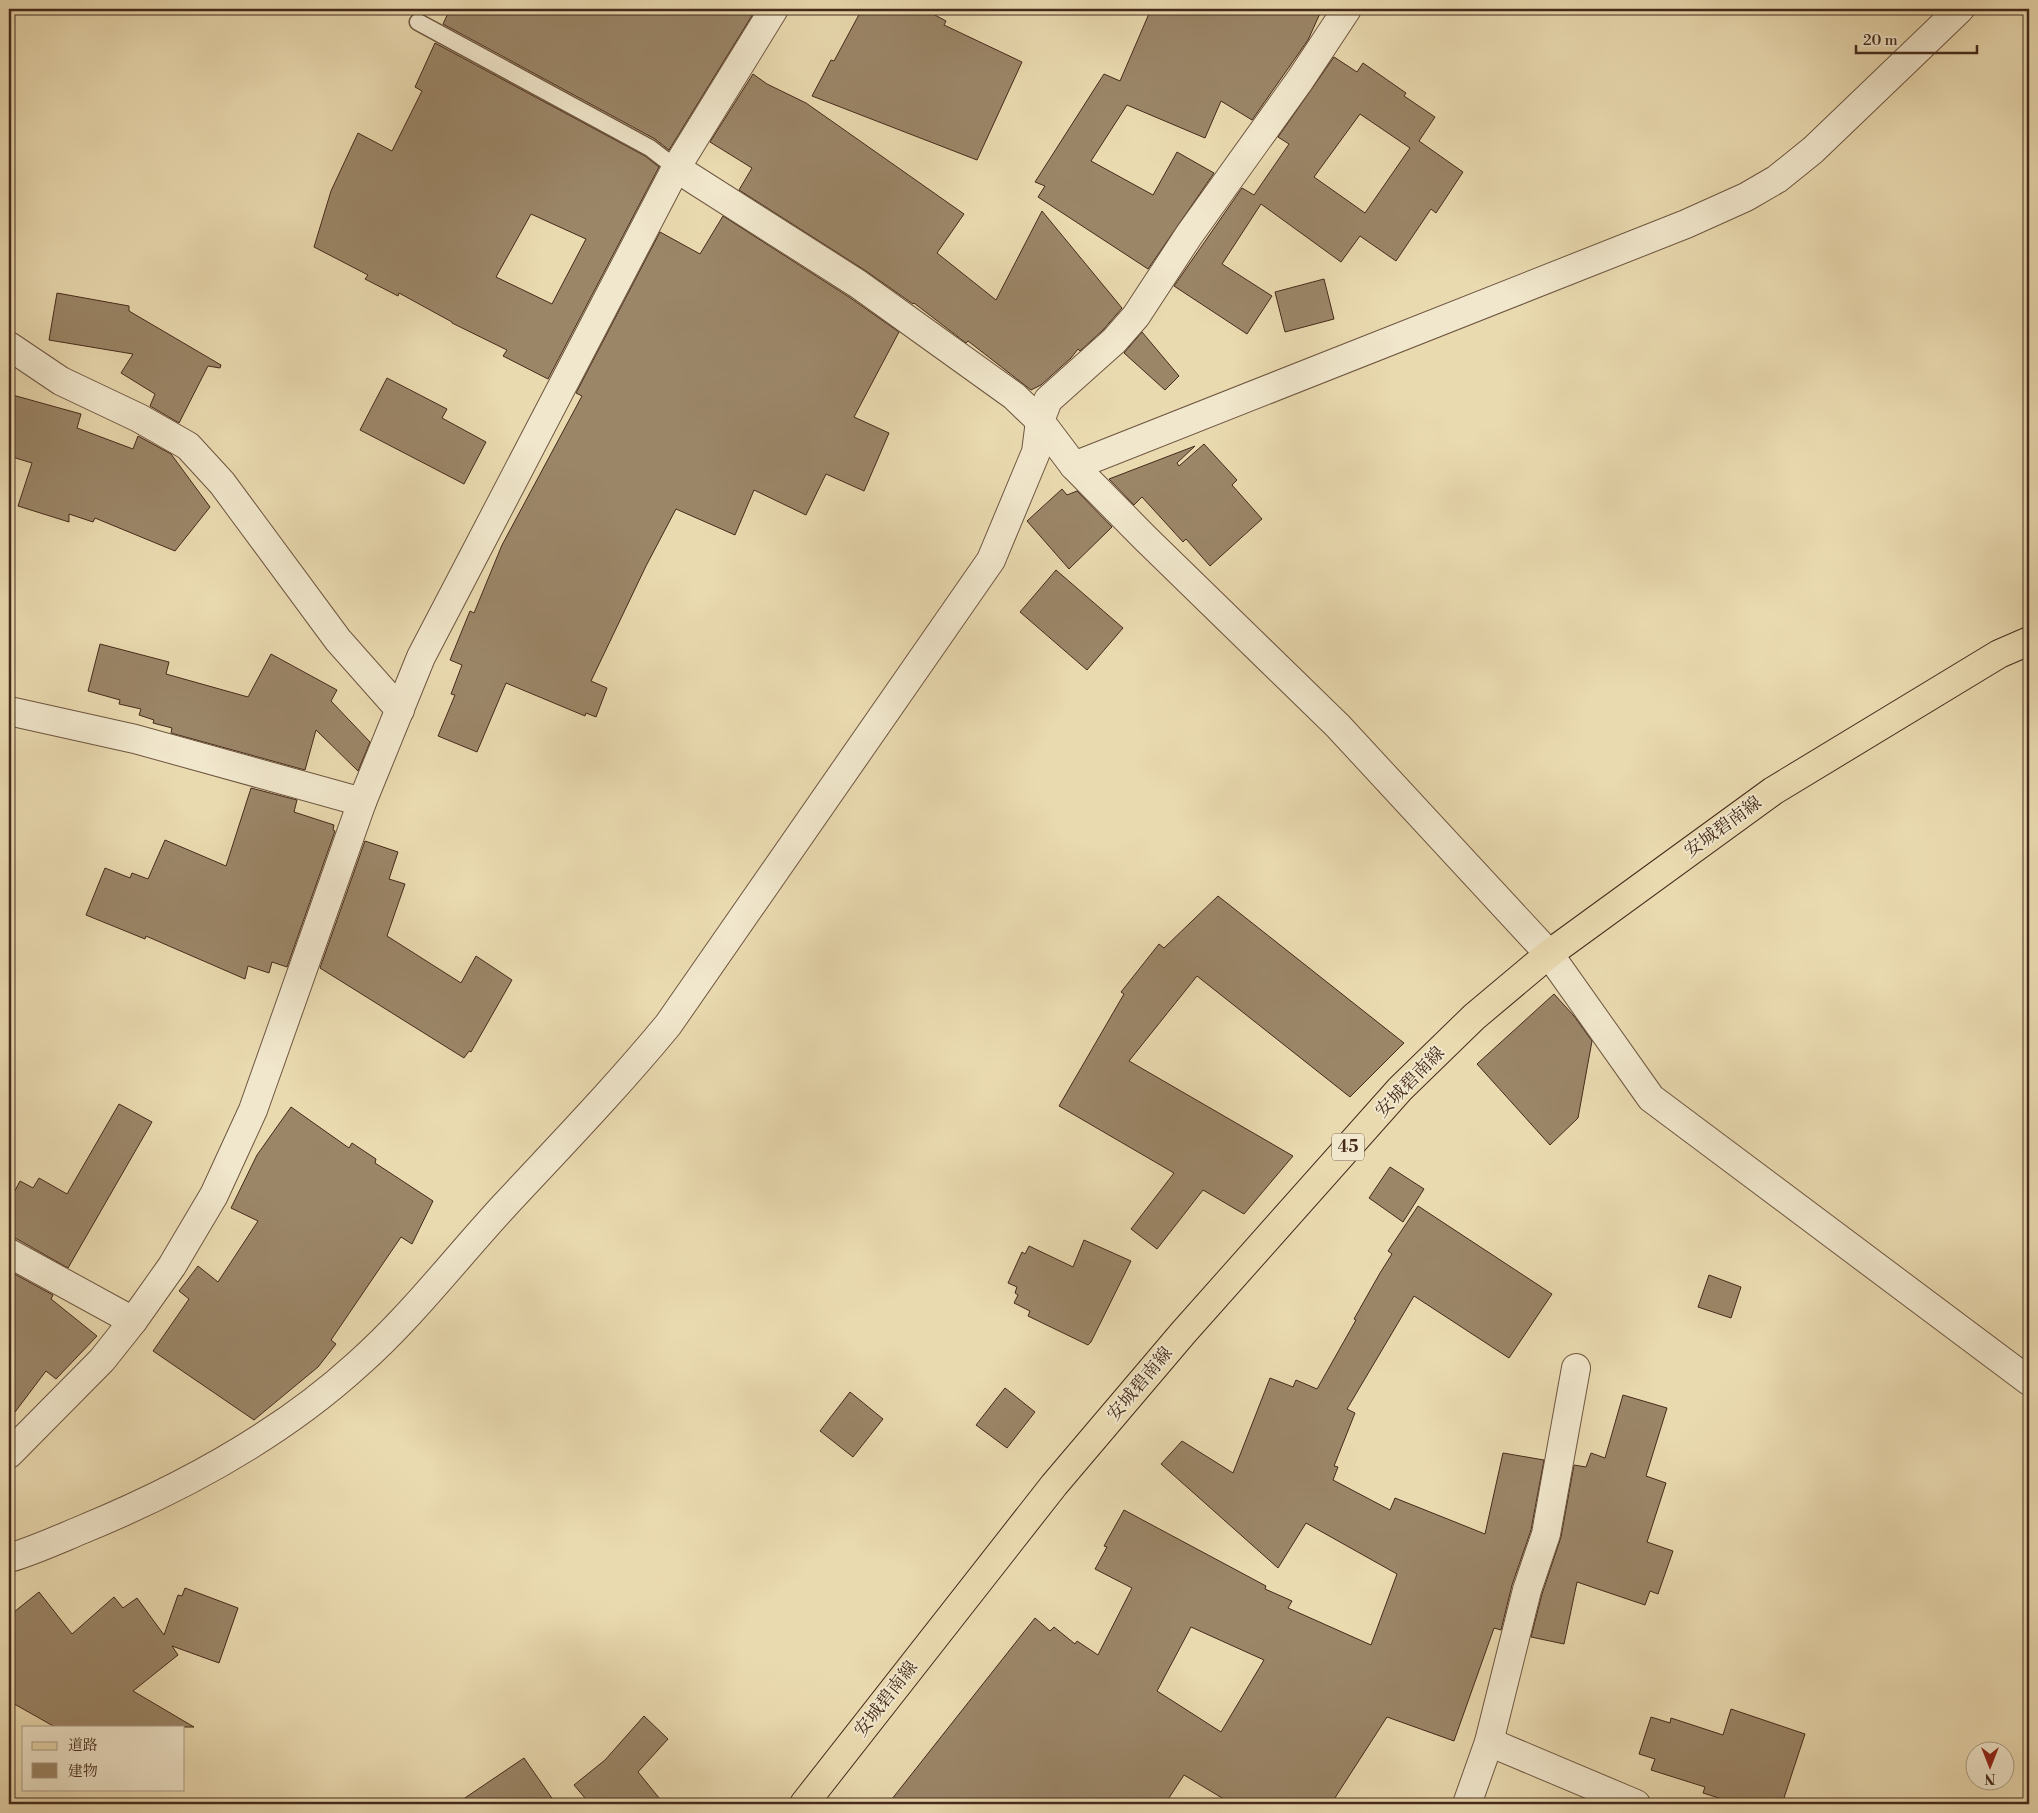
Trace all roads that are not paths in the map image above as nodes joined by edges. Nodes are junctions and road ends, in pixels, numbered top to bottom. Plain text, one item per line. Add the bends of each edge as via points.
1 (774, 9) edge
2 (1347, 9) edge
3 (1960, 9) edge
4 (418, 22) dead end
5 (676, 168) junction
6 (9, 346) edge
7 (1040, 421) junction
8 (1074, 466) junction
9 (2029, 641) edge
10 (400, 710) junction
11 (9, 711) edge
12 (362, 802) junction
13 (1549, 954) junction
14 (9, 1253) edge
15 (133, 1321) junction
16 (1576, 1368) dead end
17 (2029, 1381) edge
18 (9, 1454) edge
19 (9, 1558) edge
20 (1489, 1742) junction
21 (804, 1804) edge
22 (1468, 1804) edge
23 (1636, 1804) edge

1 - 5 street
2 - 7 street via 1136,316 1114,341 1048,400
3 - 8 street via 1813,150 1777,179 1746,197 1686,224
4 - 5 lane via 650,148
5 - 7 street via 858,284 1014,396
5 - 10 street via 421,658
6 - 10 street via 61,382 139,418 188,446 222,483 338,640
7 - 8 street
7 - 19 street via 1036,452 991,560 668,1025 623,1080 396,1327 314,1401 248,1447 189,1482 130,1510
8 - 13 street via 1338,726
9 - 13 main road, 安城碧南線 / 45 via 1999,654 1773,791
10 - 12 street
11 - 12 street via 135,739
12 - 15 street via 253,1110 214,1195 172,1266
13 - 17 street via 1652,1098
13 - 21 main road, 安城碧南線 / 45 via 1474,1017 1400,1089 1189,1325 1054,1485
14 - 15 street
15 - 18 street via 102,1360
16 - 20 street via 1546,1534 1527,1590
20 - 22 street
20 - 23 street

